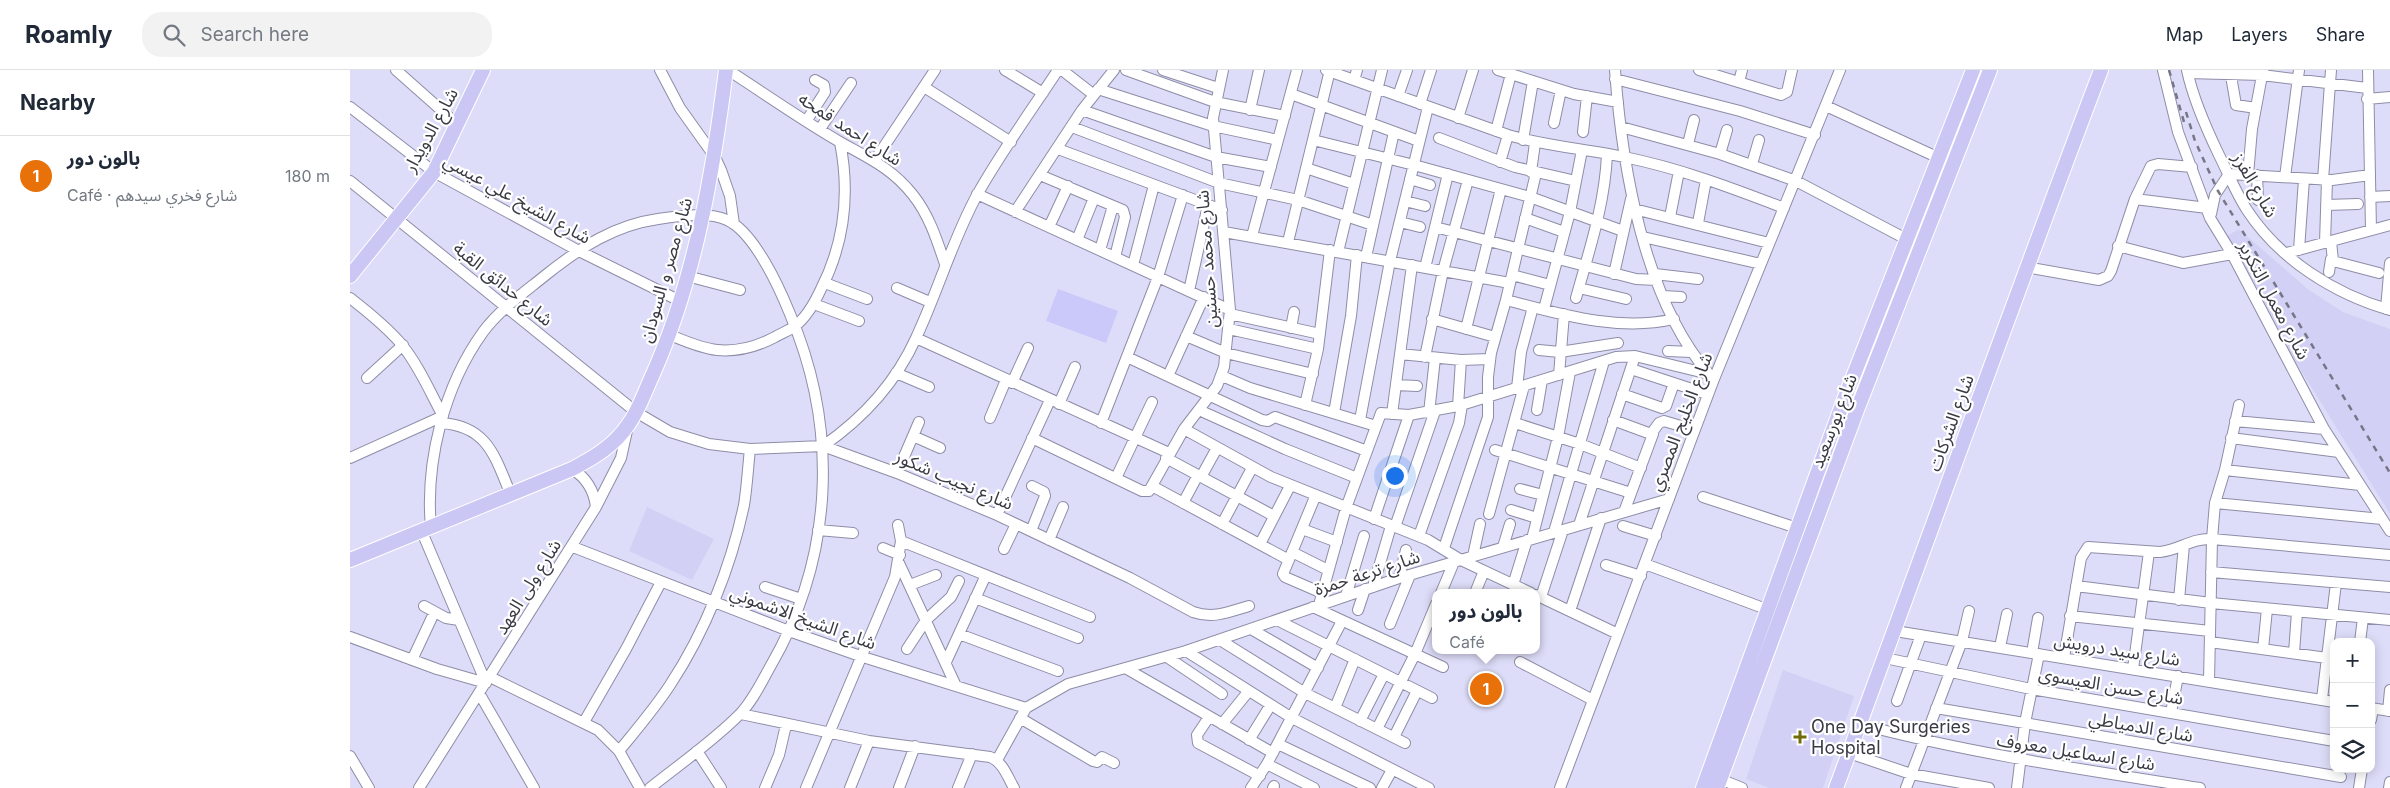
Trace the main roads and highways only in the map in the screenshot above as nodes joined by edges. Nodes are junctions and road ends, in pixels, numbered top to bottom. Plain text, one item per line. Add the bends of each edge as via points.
1 (483, 70) edge
2 (727, 70) edge
3 (1973, 70) edge
4 (1990, 70) edge
5 (2101, 70) edge
6 (350, 275) edge
7 (350, 560) edge
8 (1719, 784) edge
9 (1703, 788) edge
10 (1836, 788) edge

1 - 6 main road, شارع الدويدار via 434,172
2 - 7 main road, شارع مصر و السودان via 715,157 687,276 670,335 628,426 600,453 572,469
3 - 9 main road, شارع بورسعيد via 1842,405
4 - 8 main road, شارع بورسعيد via 1854,419
5 - 10 main road, شارع الشركات

